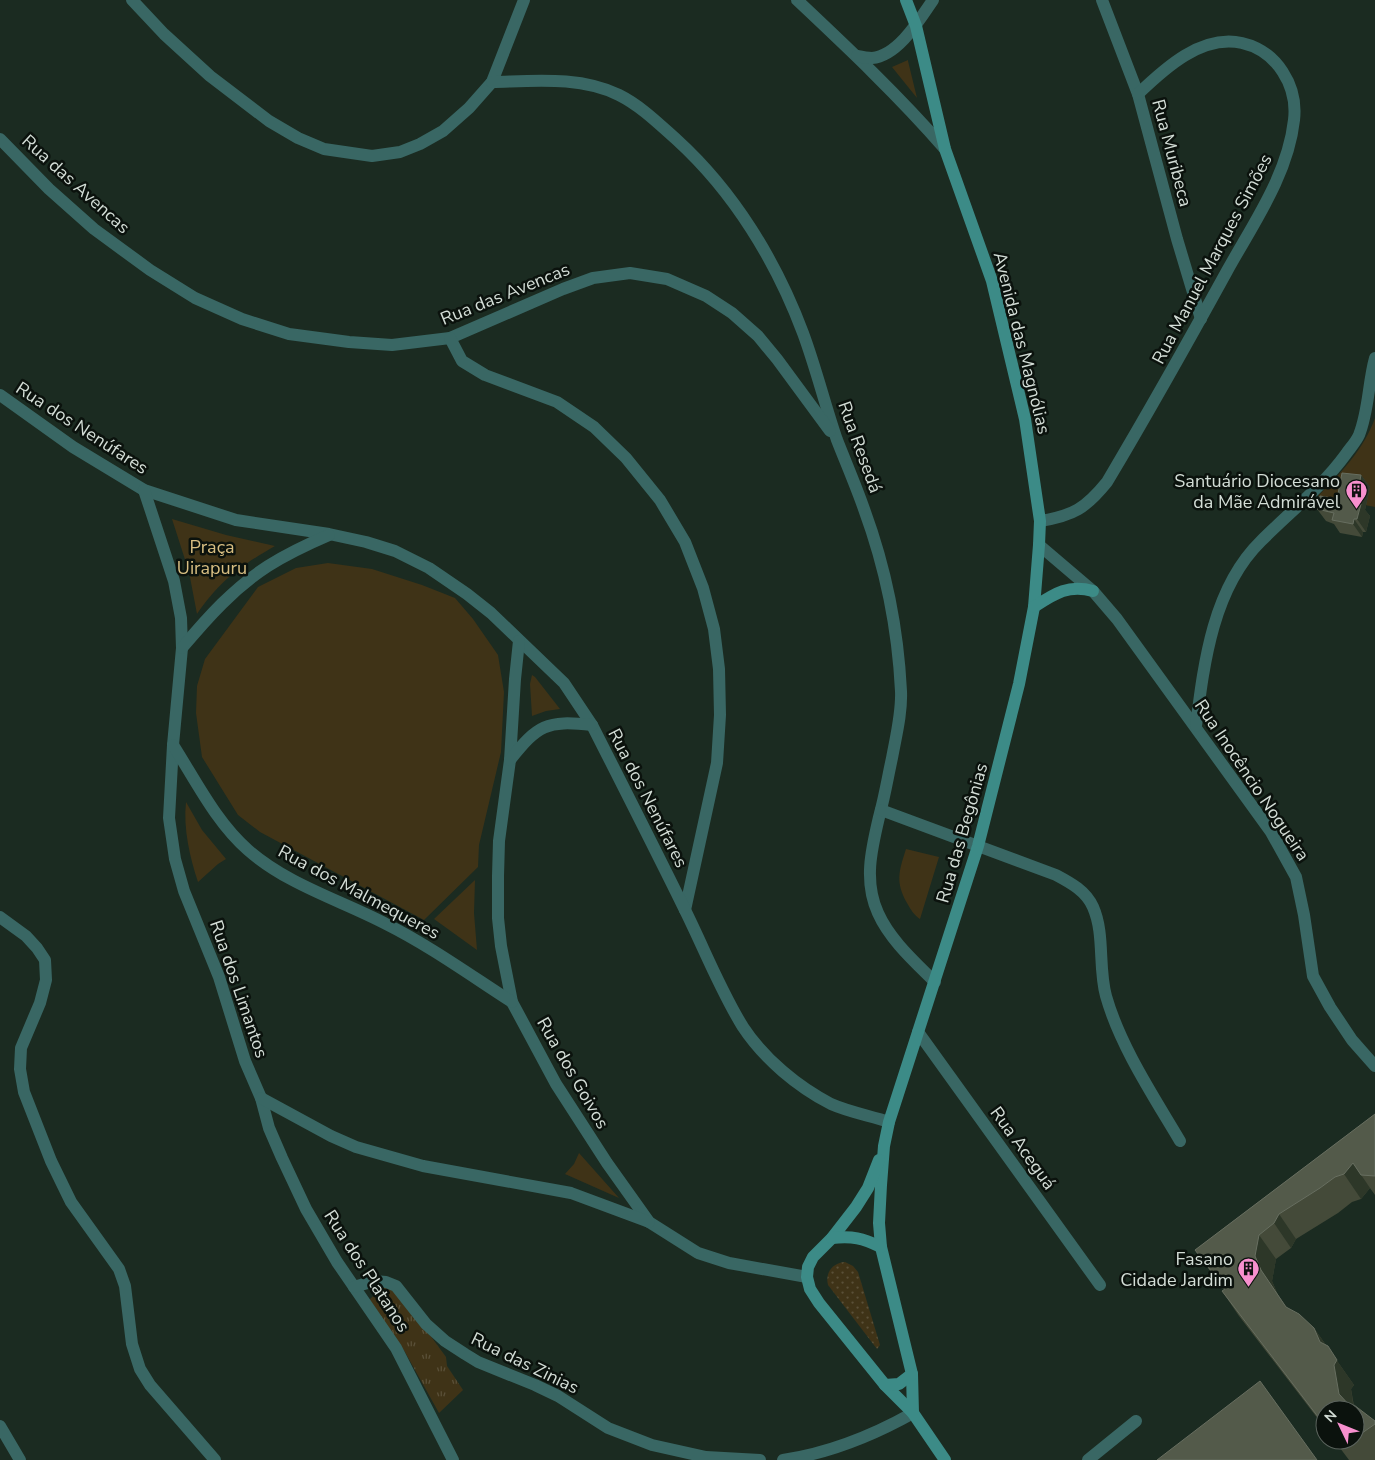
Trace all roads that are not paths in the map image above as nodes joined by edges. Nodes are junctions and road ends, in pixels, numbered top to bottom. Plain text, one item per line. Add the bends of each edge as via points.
1 (132, 0) edge
2 (524, 0) edge
3 (797, 0) edge
4 (906, 0) edge
5 (933, 0) edge
6 (1102, 0) edge
7 (916, 26) junction
8 (857, 56) junction
9 (492, 82) junction
10 (1138, 94) junction
11 (0, 139) edge
12 (945, 149) junction
13 (1201, 319) junction
14 (450, 338) junction
15 (1375, 358) edge
16 (0, 395) edge
17 (837, 440) junction
18 (144, 490) junction
19 (1040, 521) junction
20 (329, 534) junction
21 (1040, 545) junction
22 (1093, 591) junction
23 (1034, 607) junction
24 (519, 640) junction
25 (182, 648) junction
26 (592, 725) junction
27 (1196, 726) junction
28 (173, 745) junction
29 (510, 760) junction
30 (881, 810) junction
31 (978, 846) junction
32 (685, 910) junction
33 (0, 917) edge
34 (935, 982) junction
35 (512, 1002) junction
36 (918, 1032) junction
37 (1375, 1066) edge
38 (261, 1098) junction
39 (890, 1122) junction
40 (1180, 1142) dead end
41 (884, 1146) junction
42 (649, 1222) junction
43 (832, 1238) junction
44 (881, 1247) junction
45 (806, 1277) junction
46 (1100, 1285) dead end
47 (354, 1287) junction
48 (912, 1374) junction
49 (884, 1385) junction
50 (913, 1413) junction
51 (1136, 1421) dead end
52 (0, 1426) edge
53 (20, 1460) edge
54 (215, 1460) edge
55 (453, 1460) edge
56 (760, 1460) edge
57 (783, 1460) edge
58 (945, 1460) edge
59 (1088, 1460) edge

1 - 9 street via 171,40 240,100 298,138 324,149 372,156 413,147 443,131
2 - 9 street
3 - 8 street, Avenida das Magnólias
4 - 7 main road, Avenida das Magnólias
5 - 7 street
6 - 10 street, Rua Muribeca
7 - 8 street via 885,54 874,58
7 - 12 main road, Avenida das Magnólias
8 - 12 street, Avenida das Magnólias
9 - 17 street, Rua Resedá via 586,82 620,96 650,115 691,153 729,198 767,254 802,332
10 - 13 street, Rua Muribeca
10 - 13 street, Rua Manuel Marques Simões via 1185,54 1230,40 1250,44 1266,54 1279,66 1294,95 1294,119 1287,155 1271,192
11 - 14 street, Rua das Avencas via 94,229 195,298 242,320 289,334 350,342 392,345
12 - 19 main road, Avenida das Magnólias via 992,281 1025,419
13 - 19 street, Rua Manuel Marques Simões via 1107,482 1094,498 1077,510 1062,518
14 - 17 street, Rua das Avencas via 593,278 630,274 667,279 706,296 758,336
14 - 32 street via 462,360 485,375 557,402 594,427 626,458 660,500 685,542 703,588 714,629 720,715 717,763
15 - 27 street via 1367,408 1358,437 1340,463 1260,542 1236,571 1223,598 1209,646
16 - 18 street, Rua dos Nenúfares via 73,447
17 - 30 street, Rua Resedá via 879,558 893,624 901,693
18 - 20 street via 236,520
18 - 25 street, Rua dos Limantos via 174,581 181,618
19 - 21 main road, Rua das Begônias
20 - 24 street, Rua dos Nenúfares via 395,550 429,568 479,604
20 - 25 street via 267,566 238,588
21 - 22 street, Rua Inocêncio Nogueira
21 - 23 main road, Rua das Begônias
22 - 23 main road via 1078,587 1052,596
22 - 27 street, Rua Inocêncio Nogueira via 1134,640
23 - 31 main road, Rua das Begônias via 1019,684
24 - 26 street, Rua dos Nenúfares via 564,683
24 - 29 street, Rua dos Goivos
25 - 28 street, Rua dos Limantos
26 - 29 street via 566,722 548,725 526,740
26 - 32 street, Rua dos Nenúfares
27 - 37 street, Rua Inocêncio Nogueira via 1271,832 1296,877 1313,976 1352,1040
28 - 35 street, Rua dos Malmequeres via 229,830 268,866 386,924
28 - 38 street, Rua dos Limantos via 169,818 175,859 184,890 220,977 245,1061
29 - 35 street, Rua dos Goivos via 499,841 498,918
30 - 31 street
30 - 34 street, Rua Resedá via 869,873 878,912 910,957
31 - 34 main road, Rua das Begônias
31 - 40 street via 1056,875 1086,894 1098,920 1101,972 1117,1026 1139,1072
32 - 39 street, Rua dos Nenúfares via 728,1001 760,1048 794,1080 832,1104
33 - 54 street via 26,936 45,960 46,980 21,1048 20,1069 24,1092 51,1161 71,1202 119,1269 125,1286 132,1344 140,1369
34 - 36 main road, Rua das Begônias
35 - 42 street, Rua dos Goivos via 556,1084
36 - 39 main road, Rua das Begônias
36 - 46 street, Rua Aceguá
38 - 42 street via 356,1146 423,1166 572,1194
38 - 47 street, Rua dos Platanos via 269,1128 306,1209
39 - 41 main road, Rua das Begônias
41 - 43 main road, Rua das Begônias via 868,1188
41 - 44 main road, Rua das Begônias
42 - 45 street, Rua dos Goivos via 698,1253 738,1265
43 - 44 main road via 855,1237
43 - 45 main road, Rua das Begônias via 813,1257
44 - 48 main road, Rua das Begônias
45 - 49 main road via 820,1303
47 - 55 street, Rua dos Platanos via 396,1348
47 - 56 street, Rua das Zinias via 374,1281 396,1286 426,1324 465,1354 558,1396 608,1428 652,1445 706,1457
48 - 49 main road via 899,1384
48 - 50 main road, Rua das Begônias
49 - 50 main road
50 - 57 street via 837,1448
50 - 58 main road
51 - 59 street
52 - 53 street

